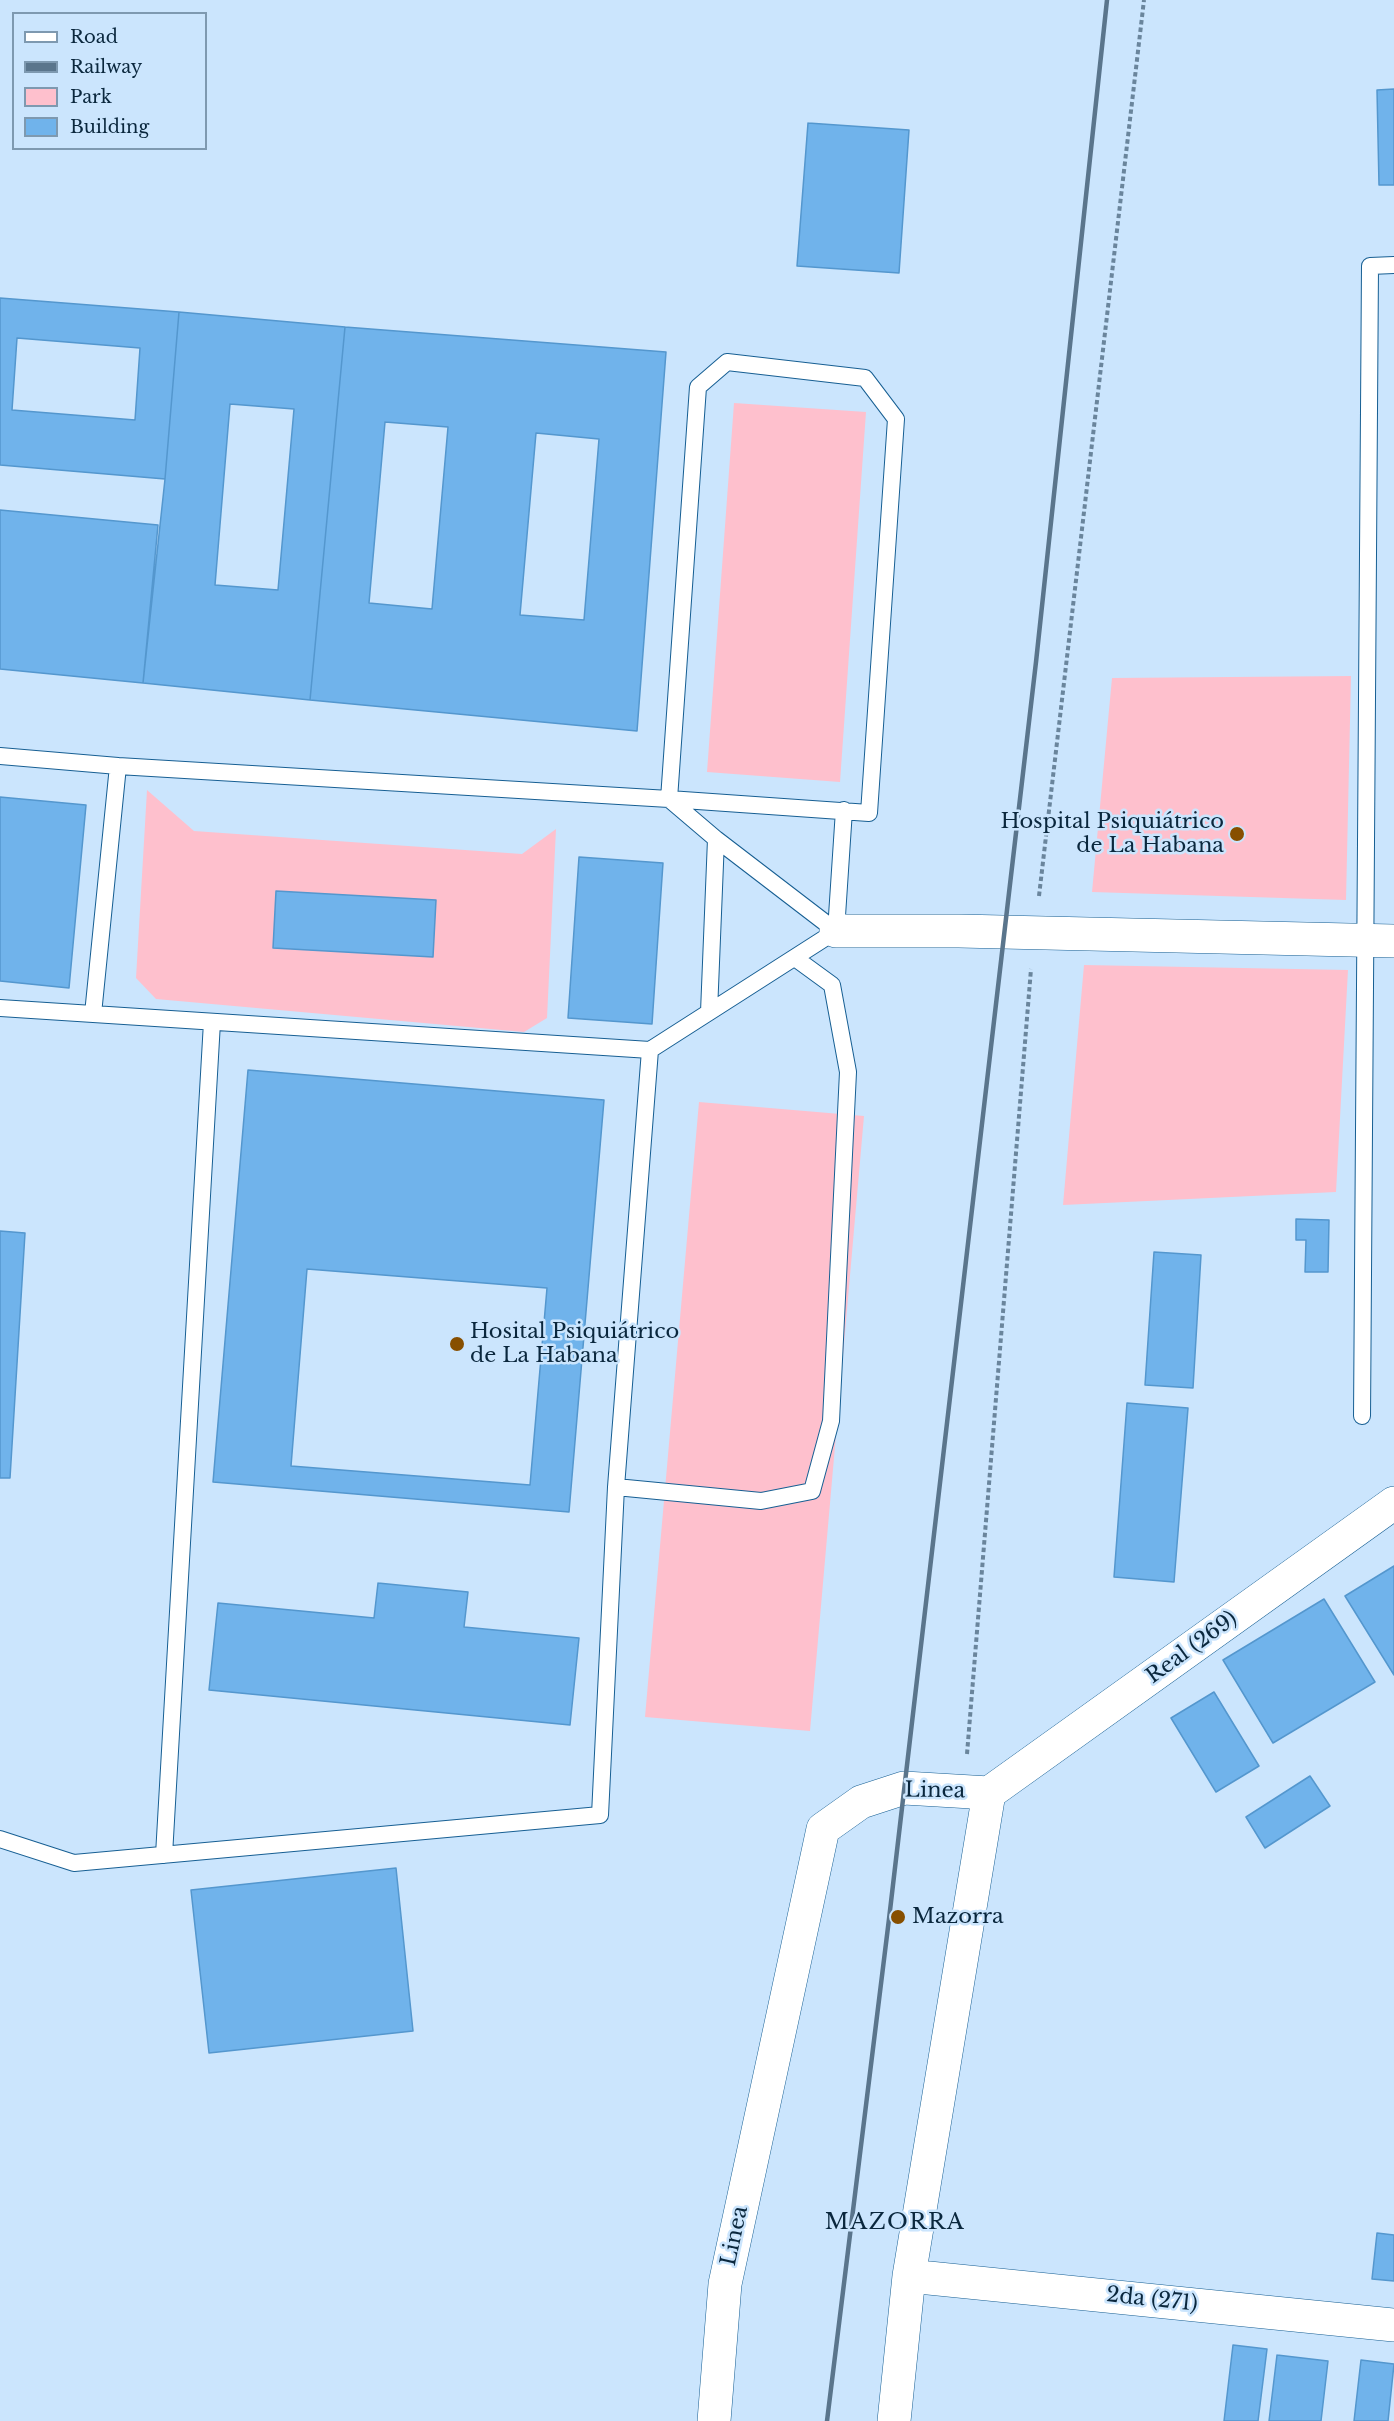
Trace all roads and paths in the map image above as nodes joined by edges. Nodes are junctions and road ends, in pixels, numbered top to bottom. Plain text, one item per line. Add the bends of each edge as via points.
1 (1394, 265) edge
2 (0, 756) edge
3 (118, 766) junction
4 (669, 799) junction
5 (844, 810) junction
6 (716, 839) junction
7 (836, 931) junction
8 (1379, 940) edge
9 (795, 958) junction
10 (0, 1008) edge
11 (710, 1012) junction
12 (93, 1014) junction
13 (212, 1022) junction
14 (650, 1050) junction
15 (1362, 1416) dead end
16 (616, 1487) junction
17 (1394, 1503) edge
18 (989, 1793) junction
19 (0, 1839) edge
20 (165, 1855) junction
21 (909, 2276) junction
22 (1394, 2325) edge
23 (714, 2421) edge
24 (894, 2421) edge

1 - 8 lane via 1370,266
2 - 3 lane
3 - 4 lane
3 - 12 lane
4 - 5 lane
4 - 5 lane via 698,387 727,362 865,378 896,419 869,813
4 - 6 lane
5 - 7 lane
6 - 7 lane
6 - 11 lane
7 - 8 street
7 - 9 lane
8 - 15 lane
9 - 11 lane
9 - 16 lane via 832,985 848,1072 831,1421 812,1491 760,1501
10 - 12 lane
11 - 14 lane
12 - 13 lane
13 - 14 lane
13 - 20 lane
14 - 16 lane
16 - 20 lane via 600,1815
17 - 18 street, Real (269)
18 - 21 street, Linea
18 - 23 street, Linea via 904,1788 861,1802 824,1828 724,2284
19 - 20 lane via 74,1863
21 - 22 street, 2da (271)
21 - 24 street, Linea

